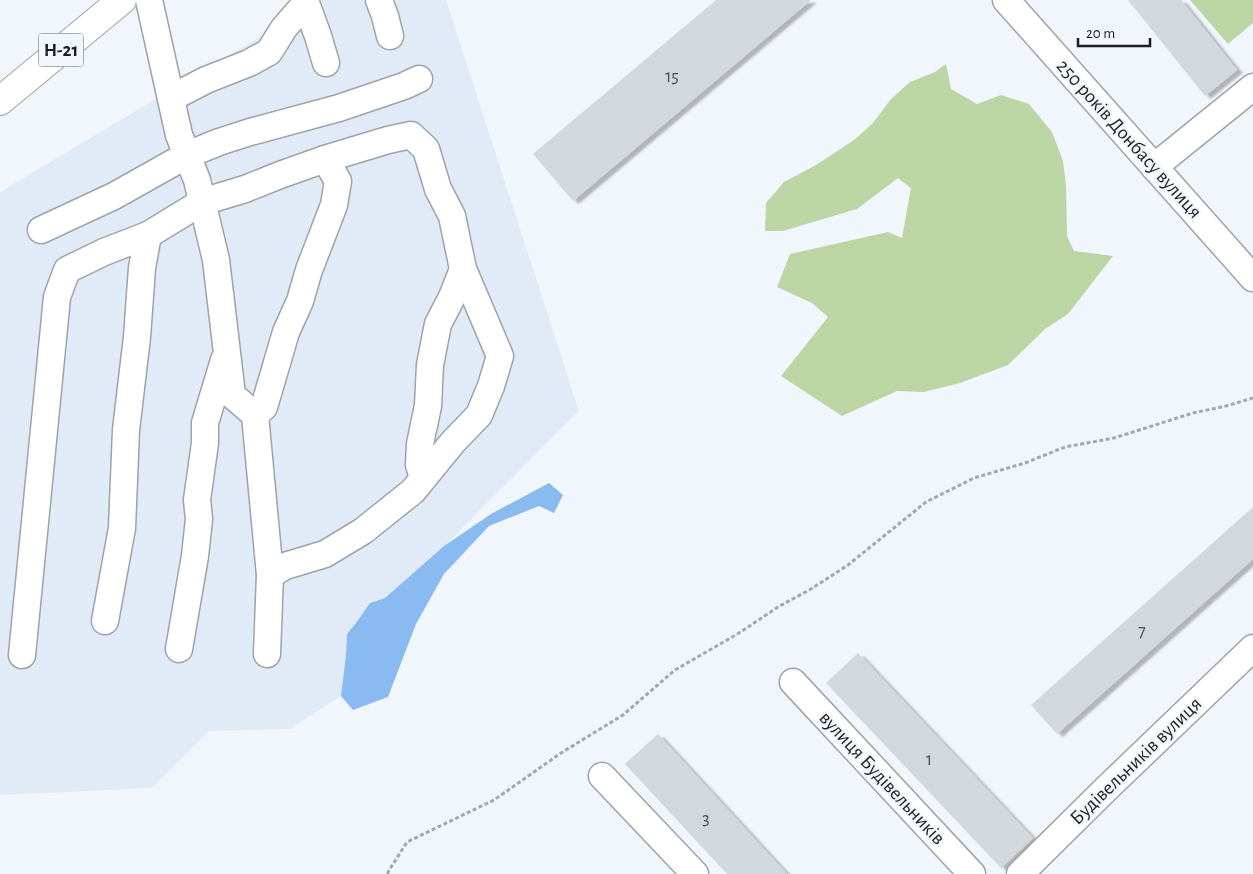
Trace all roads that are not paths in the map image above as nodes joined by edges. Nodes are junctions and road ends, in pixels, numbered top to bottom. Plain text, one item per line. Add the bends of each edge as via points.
1 (122, 0) edge
2 (149, 0) edge
3 (379, 0) edge
4 (1006, 0) edge
5 (307, 2) edge
6 (390, 36) dead end
7 (326, 62) dead end
8 (419, 79) dead end
9 (1253, 87) edge
10 (171, 98) junction
11 (0, 101) edge
12 (187, 155) junction
13 (325, 159) junction
14 (1154, 167) junction
15 (202, 202) junction
16 (41, 230) dead end
17 (148, 235) junction
18 (463, 268) junction
19 (1253, 278) edge
20 (227, 349) junction
21 (255, 414) junction
22 (423, 478) junction
23 (270, 575) junction
24 (105, 621) dead end
25 (1253, 648) edge
26 (179, 649) dead end
27 (267, 654) dead end
28 (22, 655) dead end
29 (793, 682) dead end
30 (602, 776) dead end
31 (695, 874) edge
32 (972, 874) edge
33 (1020, 874) edge

1 - 11 main road, Н-21
2 - 10 street
3 - 6 street
4 - 14 street, 250 років Донбасу вулиця
5 - 7 street
5 - 10 street via 284,28 269,52
8 - 12 street via 339,108 250,132
9 - 14 street
10 - 12 street
12 - 15 street via 198,180
12 - 16 street via 114,196
13 - 15 street
13 - 18 street via 411,135 426,148 438,189 452,216
13 - 21 street via 338,181 334,205 286,332 264,407
14 - 19 street, 250 років Донбасу вулиця
15 - 17 street
15 - 20 street via 216,260
17 - 24 street via 126,430 122,528
17 - 28 street via 67,270 57,297
18 - 22 street via 438,324 430,365 428,406 420,444 419,465
18 - 22 street via 500,356 479,415
20 - 21 street via 232,395
20 - 26 street via 205,423 195,556
21 - 23 street
22 - 23 street via 363,531 325,554 285,566
23 - 27 street
25 - 33 street, Будівельників вулиця
29 - 32 street, вулиця Будівельників
30 - 31 street

